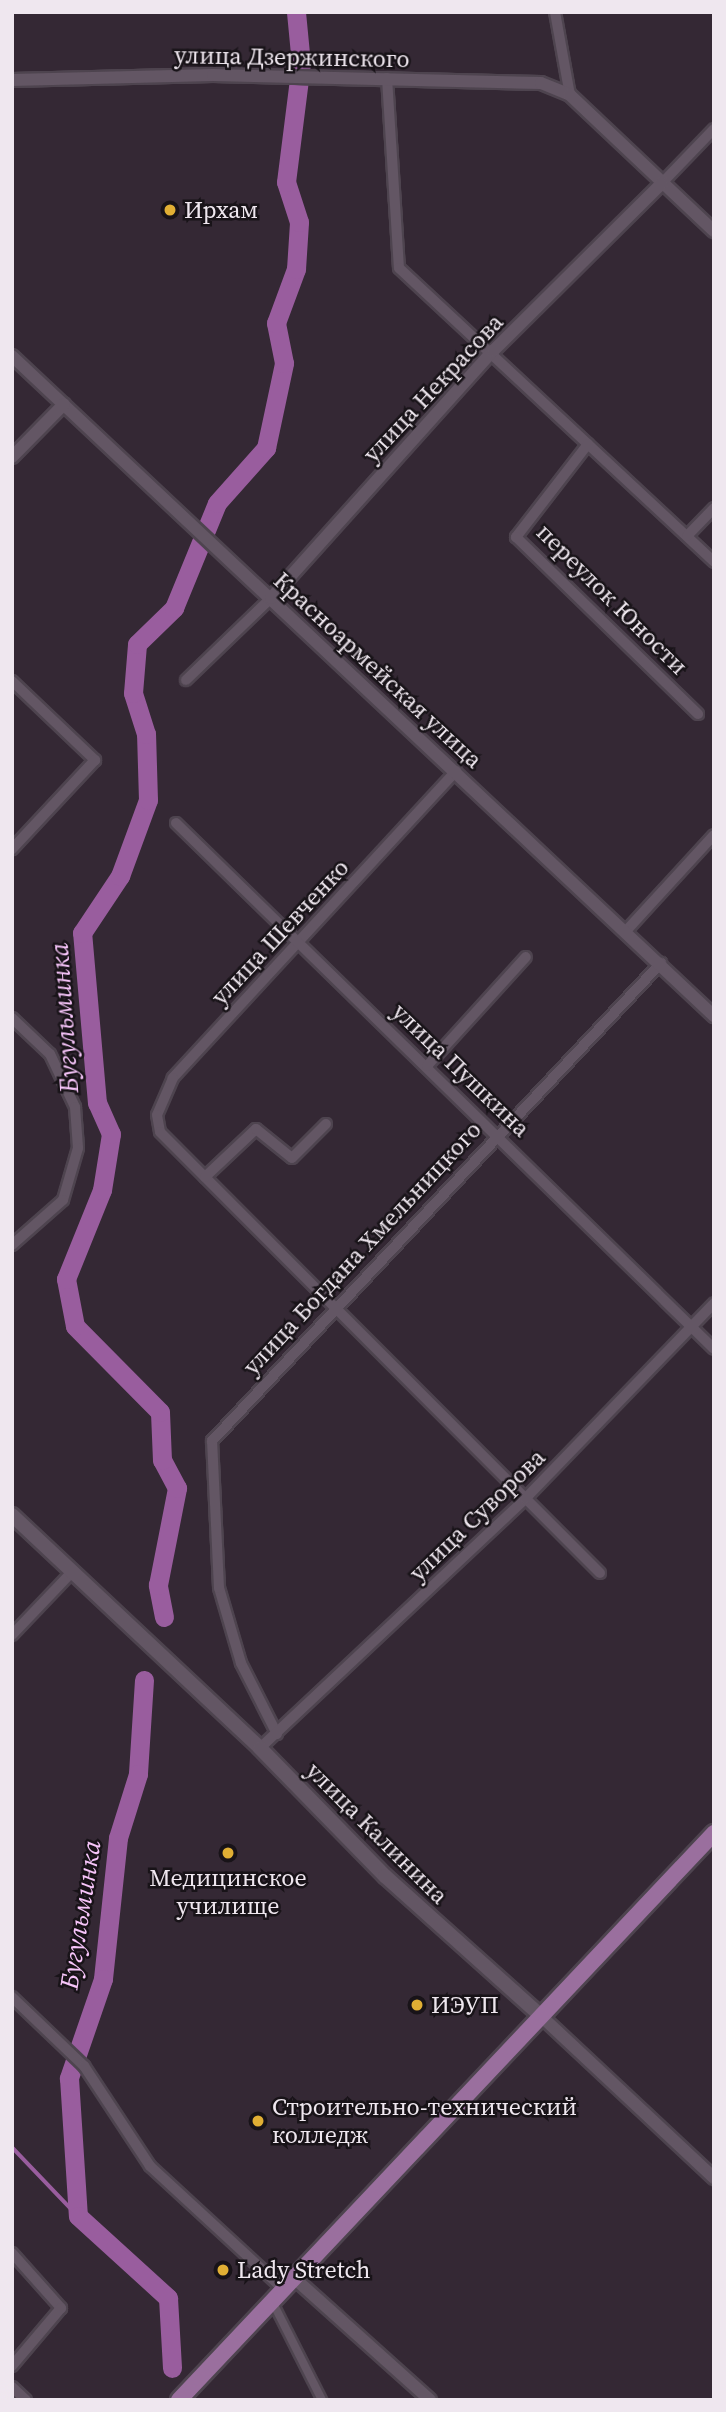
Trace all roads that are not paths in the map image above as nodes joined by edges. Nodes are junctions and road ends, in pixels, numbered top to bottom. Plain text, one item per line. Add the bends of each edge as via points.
1 (555, 12) edge
2 (387, 78) junction
3 (12, 80) edge
4 (570, 94) junction
5 (714, 129) edge
6 (662, 184) junction
7 (714, 232) edge
8 (493, 351) junction
9 (12, 356) edge
10 (64, 404) junction
11 (588, 444) junction
12 (12, 457) edge
13 (714, 508) edge
14 (687, 536) junction
15 (714, 562) edge
16 (271, 598) junction
17 (186, 680) dead end
18 (12, 681) edge
19 (698, 714) dead end
20 (456, 771) junction
21 (176, 823) dead end
22 (714, 835) edge
23 (12, 849) edge
24 (626, 931) junction
25 (300, 943) junction
26 (526, 957) dead end
27 (661, 963) junction
28 (714, 1016) edge
29 (12, 1018) edge
30 (427, 1066) junction
31 (326, 1124) dead end
32 (497, 1133) junction
33 (205, 1177) junction
34 (12, 1245) edge
35 (714, 1303) edge
36 (335, 1308) junction
37 (694, 1327) junction
38 (714, 1349) edge
39 (525, 1499) junction
40 (12, 1515) edge
41 (72, 1572) junction
42 (600, 1573) dead end
43 (12, 1635) edge
44 (277, 1734) junction
45 (260, 1748) junction
46 (714, 1833) edge
47 (12, 1997) edge
48 (541, 2016) junction
49 (714, 2178) edge
50 (12, 2253) edge
51 (288, 2282) junction
52 (272, 2301) junction
53 (12, 2366) edge
54 (12, 2387) edge
55 (26, 2400) edge
56 (179, 2400) edge
57 (321, 2400) edge
58 (430, 2400) edge

1 - 4 street
2 - 3 street, улица Дзержинского
2 - 4 street, улица Дзержинского via 541,83
2 - 8 street via 399,268
4 - 6 street
5 - 6 street, улица Некрасова
6 - 7 street
6 - 8 street, улица Некрасова
8 - 11 street
8 - 16 street, улица Некрасова
9 - 10 street, Красноармейская улица
10 - 12 street
10 - 16 street, Красноармейская улица
11 - 14 street
11 - 19 street, переулок Юности via 516,537
13 - 14 street
14 - 15 street
16 - 17 street, улица Некрасова
16 - 20 street, Красноармейская улица
18 - 23 street via 95,760
20 - 24 street, Красноармейская улица
20 - 25 street, улица Шевченко
21 - 25 street, улица Пушкина
22 - 24 street
24 - 27 street, Красноармейская улица
25 - 30 street, улица Пушкина
25 - 33 street, улица Шевченко via 173,1078 157,1115 160,1132
26 - 30 street
27 - 28 street, Красноармейская улица
27 - 32 street, улица Богдана Хмельницкого
29 - 34 street via 50,1054 75,1107 78,1148 63,1200
30 - 32 street, улица Пушкина
31 - 33 street via 292,1158 256,1129
32 - 36 street, улица Богдана Хмельницкого
32 - 37 street, улица Пушкина
33 - 36 street
35 - 37 street, улица Суворова
36 - 39 street
36 - 44 street, улица Богдана Хмельницкого via 212,1441 219,1588 241,1664
37 - 38 street, улица Пушкина
37 - 39 street, улица Суворова
39 - 42 street
39 - 44 street, улица Суворова
40 - 41 main road, улица Калинина
41 - 43 street
41 - 45 main road, улица Калинина
44 - 45 street, улица Суворова
45 - 48 main road, улица Калинина via 384,1876
46 - 48 main road
47 - 51 street via 84,2066 150,2166
48 - 49 street, улица Калинина
48 - 51 main road
50 - 53 street via 61,2308
51 - 52 main road
51 - 58 street
52 - 56 main road
52 - 57 street
54 - 55 street

